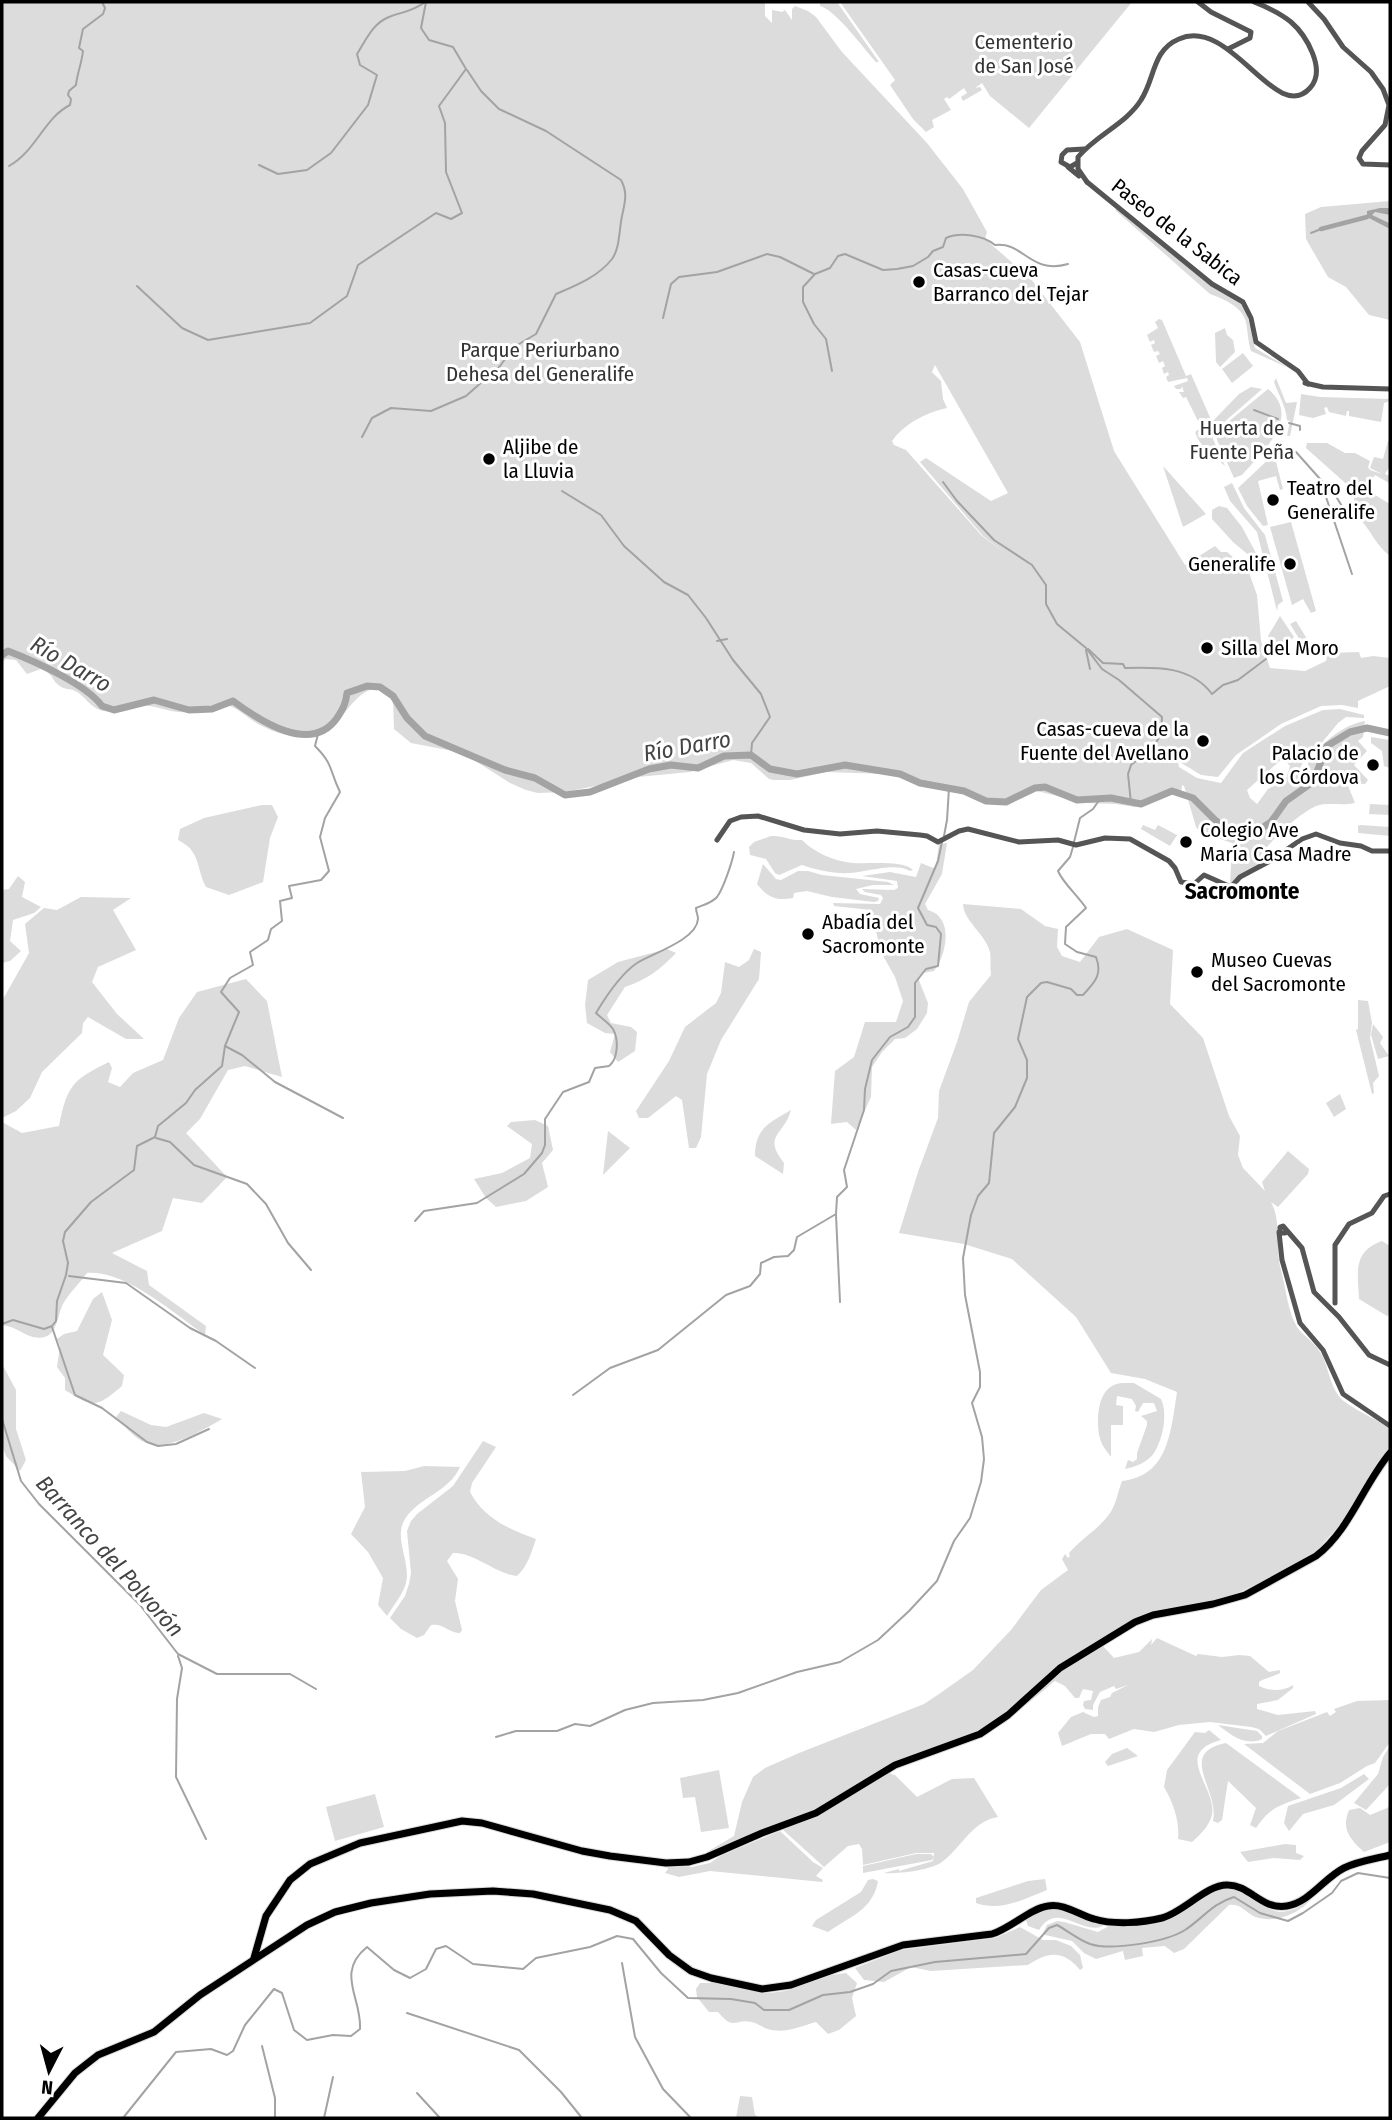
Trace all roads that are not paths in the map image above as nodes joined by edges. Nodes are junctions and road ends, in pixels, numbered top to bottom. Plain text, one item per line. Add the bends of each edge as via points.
1 (1198, 2) edge
2 (1254, 2) edge
3 (1308, 2) edge
4 (1230, 46) junction
5 (1087, 148) junction
6 (1072, 150) junction
7 (1078, 160) junction
8 (1390, 165) edge
9 (1068, 167) junction
10 (1087, 182) junction
11 (1390, 388) edge
12 (717, 840) dead end
13 (1390, 851) edge
14 (1390, 1194) edge
15 (1335, 1303) junction
16 (1329, 1307) junction
17 (1335, 1312) junction
18 (1390, 1365) edge
19 (1390, 1426) edge
20 (1390, 1453) edge
21 (1390, 1855) edge
22 (253, 1959) junction
23 (38, 2118) edge

1 - 4 street via 1249,30 1251,36
2 - 4 street via 1287,19 1300,33 1315,62 1315,82 1300,95 1287,95 1273,88
3 - 8 street via 1383,89 1389,105 1387,121 1359,158 1363,164
4 - 5 street via 1191,35 1170,44 1157,60 1136,107
5 - 6 street
5 - 7 street
6 - 7 street
6 - 9 street via 1061,157
7 - 9 street
7 - 10 street, Paseo de la Sabica via 1079,173
9 - 10 street, Paseo de la Sabica
10 - 11 street, Paseo de la Sabica via 1212,284 1243,302 1256,342 1308,384
12 - 13 street via 730,821 753,816 804,830 840,834 877,831 927,836 941,842 968,829 1019,842 1058,840 1076,845 1105,838 1130,839 1169,861 1181,882 1194,884 1204,875 1231,887 1240,877 1317,834 1372,851
14 - 15 street via 1372,1213 1349,1224 1335,1245
15 - 16 street
15 - 17 street
16 - 17 street
16 - 19 street via 1311,1286 1302,1248 1292,1235 1283,1232 1282,1260 1298,1318 1323,1350 1340,1389
17 - 18 street via 1369,1355
20 - 22 main road via 1350,1516 1316,1556 1245,1595 1135,1622 1059,1668 995,1725 962,1742 895,1765 816,1813 689,1862 601,1855 482,1822 462,1821 360,1843 310,1864 290,1880 266,1916
21 - 22 main road via 1345,1867 1288,1906 1266,1903 1229,1884 1157,1919 1107,1922 1047,1906 992,1934 903,1945 770,1989 691,1971 624,1914 512,1892 430,1894 335,1912
22 - 23 main road via 155,2032 86,2063

